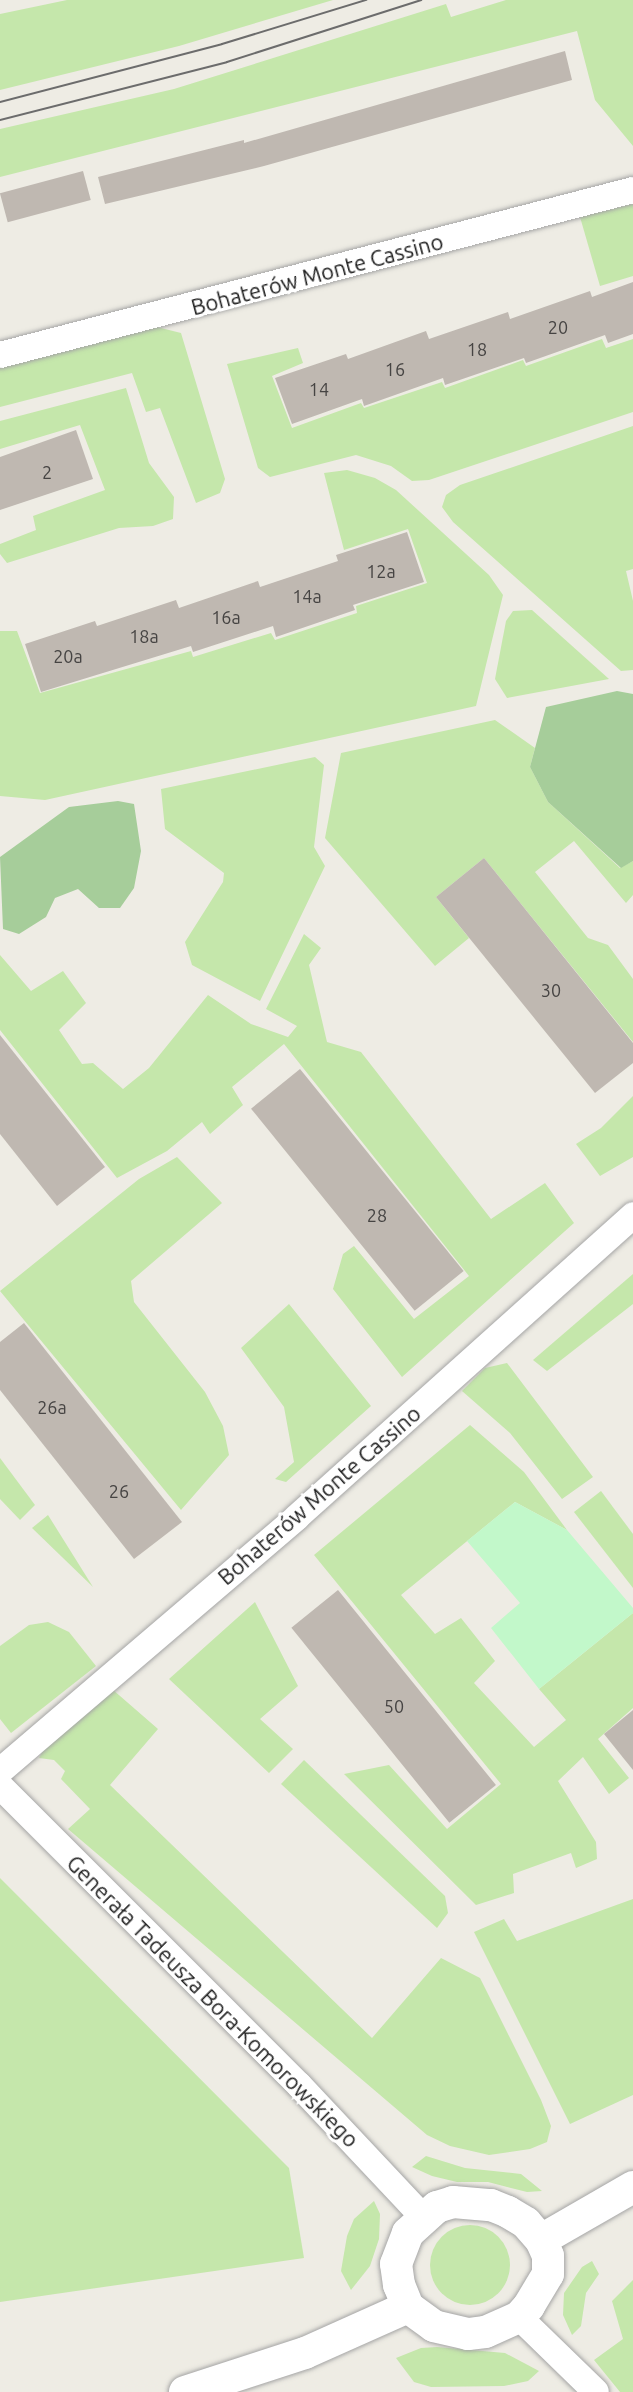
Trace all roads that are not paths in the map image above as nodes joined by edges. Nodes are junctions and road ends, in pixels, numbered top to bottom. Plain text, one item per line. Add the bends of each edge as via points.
1 (633, 190) edge
2 (0, 355) edge
3 (633, 1215) edge
4 (0, 1771) edge
5 (0, 1786) edge
6 (633, 2187) edge
7 (423, 2217) junction
8 (541, 2240) junction
9 (408, 2307) junction
10 (519, 2317) junction
11 (185, 2392) edge
12 (596, 2392) edge

1 - 2 street, Bohaterów Monte Cassino
3 - 4 street, Bohaterów Monte Cassino via 319,1498
5 - 7 street, Generała Tadeusza Bora-Komorowskiego
6 - 8 street
7 - 8 street via 453,2202 491,2205 526,2223
7 - 9 street via 408,2233 396,2264
8 - 10 street via 548,2274
9 - 10 street via 434,2326 468,2334
9 - 11 street via 305,2353
10 - 12 street

